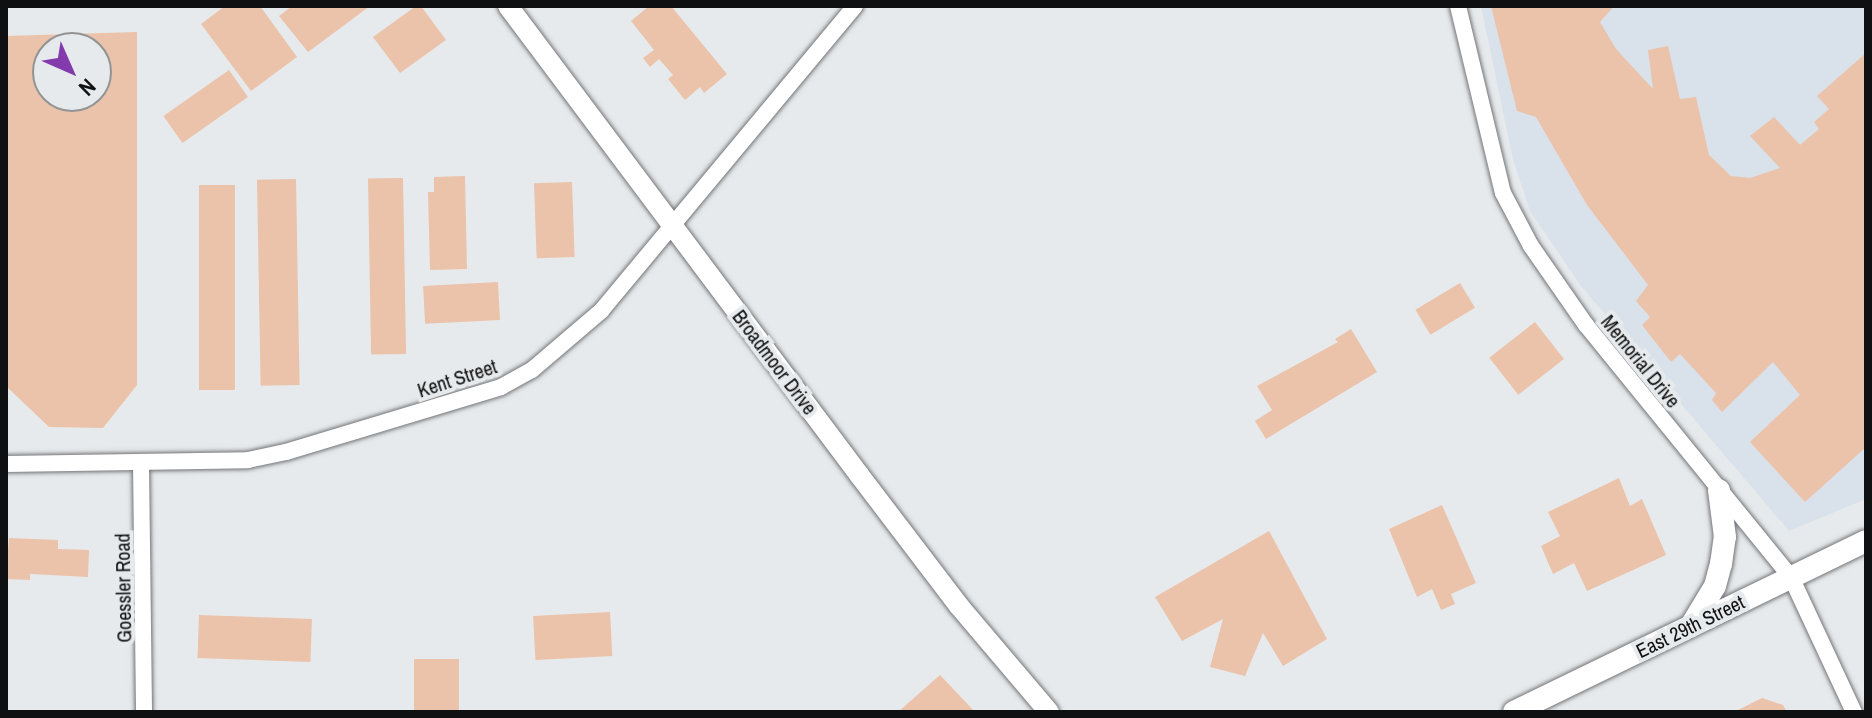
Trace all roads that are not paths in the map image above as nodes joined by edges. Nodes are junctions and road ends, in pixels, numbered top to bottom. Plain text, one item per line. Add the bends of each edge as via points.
1 (508, 6) edge
2 (855, 6) edge
3 (1458, 6) edge
4 (673, 225) junction
5 (6, 464) edge
6 (141, 464) junction
7 (1719, 490) junction
8 (1866, 541) edge
9 (1791, 577) junction
10 (1691, 626) junction
11 (144, 712) edge
12 (1049, 712) edge
13 (1514, 712) edge
14 (1854, 712) edge

1 - 4 street, Broadmoor Drive
2 - 4 street, Kent Street
3 - 7 street, Memorial Drive via 1503,193 1531,246 1586,325
4 - 6 street, Kent Street via 576,335 501,387 286,452 248,460
4 - 12 street, Broadmoor Drive via 950,594
5 - 6 street, Kent Street
6 - 11 street, Goessler Road
7 - 9 street, Memorial Drive
7 - 10 main road via 1725,537 1721,564 1715,586
8 - 9 main road, East 29th Street
9 - 10 main road, East 29th Street
9 - 14 street, Memorial Drive
10 - 13 main road, East 29th Street

